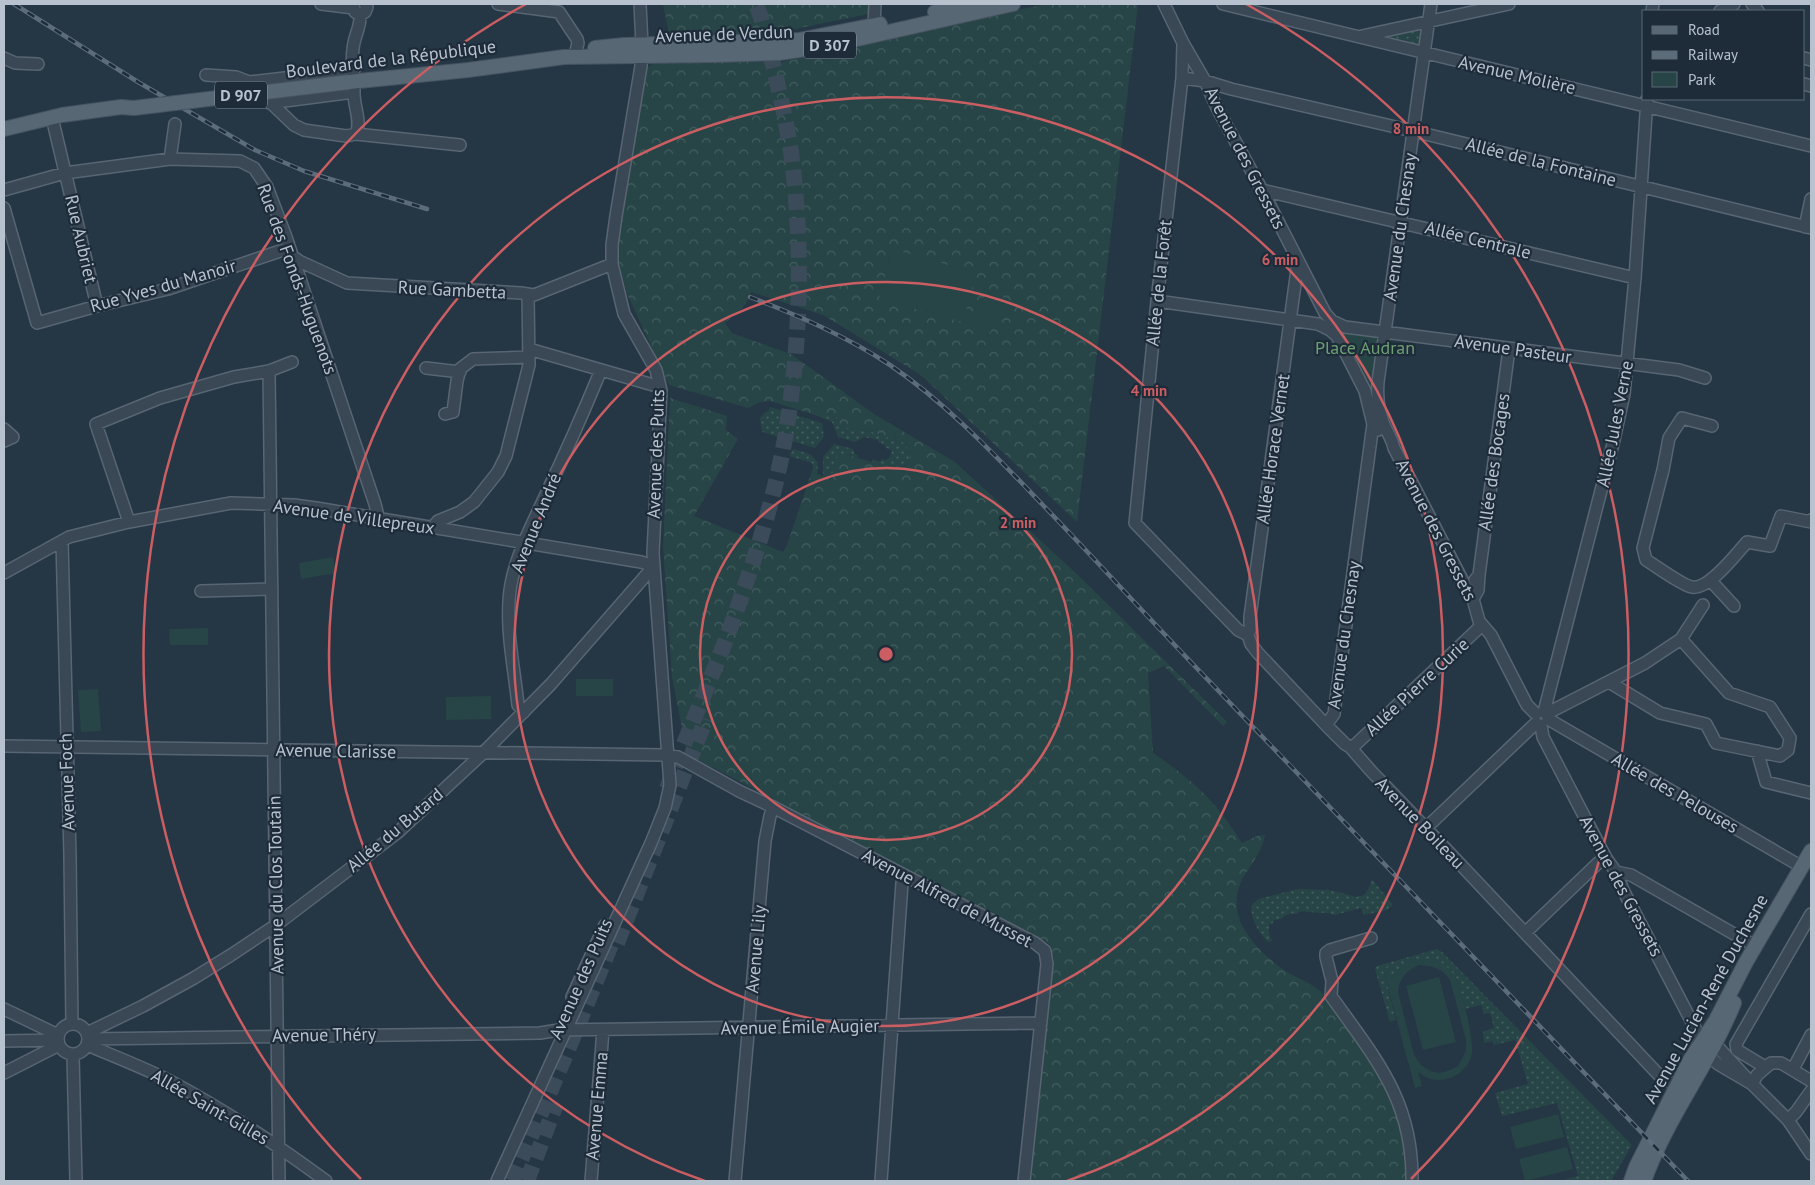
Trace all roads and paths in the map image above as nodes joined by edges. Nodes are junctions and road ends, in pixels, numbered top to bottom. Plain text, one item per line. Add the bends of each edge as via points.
1 (321, 4) edge
2 (498, 4) edge
3 (640, 4) edge
4 (875, 4) edge
5 (969, 4) edge
6 (1013, 4) edge
7 (1164, 4) edge
8 (1223, 4) edge
9 (1431, 4) edge
10 (1509, 4) edge
11 (1734, 4) edge
12 (363, 7) edge
13 (561, 8) edge
14 (1720, 10) edge
15 (1428, 22) junction
16 (874, 26) junction
17 (1361, 36) junction
18 (1183, 43) junction
19 (642, 50) junction
20 (1423, 53) junction
21 (570, 54) junction
22 (4, 58) edge
23 (38, 64) dead end
24 (206, 75) dead end
25 (1182, 78) junction
26 (1205, 80) junction
27 (353, 81) junction
28 (249, 82) junction
29 (1646, 102) edge
30 (269, 103) junction
31 (53, 120) junction
32 (175, 124) dead end
33 (7, 128) edge
34 (1413, 131) junction
35 (356, 134) junction
36 (460, 145) dead end
37 (1811, 146) edge
38 (170, 159) junction
39 (65, 173) junction
40 (1642, 187) junction
41 (4, 190) edge
42 (1262, 190) junction
43 (1811, 199) edge
44 (4, 208) edge
45 (1400, 221) junction
46 (1808, 228) edge
47 (291, 252) junction
48 (1298, 262) junction
49 (612, 264) junction
50 (1635, 278) junction
51 (528, 295) junction
52 (1157, 301) junction
53 (97, 306) junction
54 (1324, 313) joint
55 (1291, 320) junction
56 (1386, 332) junction
57 (1509, 349) junction
58 (529, 353) junction
59 (292, 362) dead end
60 (1628, 365) junction
61 (426, 368) dead end
62 (601, 370) junction
63 (269, 371) junction
64 (460, 372) junction
65 (1706, 378) dead end
66 (660, 387) junction
67 (1365, 391) junction
68 (1378, 392) junction
69 (444, 414) dead end
70 (1378, 420) junction
71 (1712, 426) dead end
72 (271, 505) junction
73 (376, 518) junction
74 (1811, 520) edge
75 (129, 522) junction
76 (1135, 523) joint
77 (433, 527) junction
78 (62, 541) junction
79 (524, 543) junction
80 (654, 566) junction
81 (4, 573) edge
82 (1479, 575) junction
83 (1711, 581) junction
84 (1464, 584) junction
85 (272, 589) junction
86 (201, 591) dead end
87 (1474, 598) junction
88 (1703, 605) dead end
89 (1734, 606) dead end
90 (1482, 625) junction
91 (1248, 635) junction
92 (1681, 640) junction
93 (1609, 682) junction
94 (524, 712) junction
95 (1542, 718) junction
96 (1326, 725) junction
97 (4, 746) edge
98 (66, 746) junction
99 (1350, 747) junction
100 (275, 750) junction
101 (1757, 751) junction
102 (482, 754) junction
103 (669, 756) junction
104 (1811, 793) edge
105 (773, 807) junction
106 (1426, 828) junction
107 (1811, 851) edge
108 (1606, 858) junction
109 (1807, 866) edge
110 (1616, 872) junction
111 (905, 876) junction
112 (1811, 914) edge
113 (276, 925) junction
114 (1525, 933) junction
115 (1371, 938) dead end
116 (1755, 946) junction
117 (4, 1009) edge
118 (1041, 1023) junction
119 (72, 1024) junction
120 (892, 1026) junction
121 (749, 1028) junction
122 (563, 1030) junction
123 (603, 1030) junction
124 (1811, 1035) edge
125 (278, 1036) junction
126 (87, 1039) junction
127 (58, 1040) junction
128 (4, 1041) edge
129 (1707, 1047) junction
130 (73, 1054) junction
131 (1765, 1067) junction
132 (1792, 1069) junction
133 (4, 1072) edge
134 (1811, 1081) edge
135 (1752, 1084) junction
136 (1676, 1086) junction
137 (1811, 1091) edge
138 (1788, 1120) junction
139 (1668, 1128) junction
140 (512, 1138) junction
141 (280, 1148) junction
142 (1811, 1154) edge
143 (1636, 1167) junction
144 (76, 1181) edge
145 (280, 1181) edge
146 (326, 1181) edge
147 (489, 1181) edge
148 (497, 1181) edge
149 (591, 1181) edge
150 (735, 1181) edge
151 (881, 1181) edge
152 (1024, 1181) edge
153 (1412, 1181) edge
154 (1624, 1181) edge
155 (1631, 1181) edge
156 (1644, 1181) edge

1 - 12 street
2 - 13 street
3 - 19 street, Avenue des Puits
4 - 16 street
5 - 16 main road, Avenue de Verdun / D 307
6 - 19 main road, Avenue de Verdun / D 307 via 826,46 779,53 714,55
7 - 18 street, Avenue des Gressets
8 - 17 street, Avenue Molière
9 - 15 street, Avenue du Chesnay
10 - 15 street
11 - 14 street
12 - 27 street via 352,52
13 - 21 street via 578,43
15 - 17 street
15 - 20 street, Avenue du Chesnay
16 - 19 main road, Avenue de Verdun / D 307 via 799,40
17 - 20 street, Avenue Molière
18 - 25 street, Allée de la Forêt
18 - 26 street, Avenue des Gressets
19 - 21 main road, Boulevard de la République / D 907
19 - 49 street, Avenue des Puits via 616,216
20 - 29 street, Avenue Molière
20 - 34 street, Avenue du Chesnay
21 - 27 main road, Boulevard de la République / D 907
22 - 23 street
24 - 28 street via 236,77
25 - 26 street, Allée de la Fontaine
25 - 52 street, Allée de la Forêt
26 - 34 street, Allée de la Fontaine via 1231,89
26 - 42 street, Avenue des Gressets
27 - 28 street
27 - 30 street
27 - 31 main road, Boulevard de la République / D 907, bridge
27 - 35 street via 358,124
28 - 30 street
29 - 37 street, Avenue Molière
29 - 40 street, Allée Jules Verne
30 - 35 street via 304,130 346,136
31 - 33 main road, Boulevard de la République / D 907
31 - 39 street, Rue Aubriet
32 - 38 street
34 - 40 street, Allée de la Fontaine
34 - 45 street, Avenue du Chesnay
35 - 36 street
38 - 39 street, Rue des Fonds-Huguenots
38 - 47 street, Rue des Fonds-Huguenots via 240,161 254,168 267,187
39 - 41 street, Rue des Fonds-Huguenots
39 - 53 street, Rue Aubriet
40 - 46 street, Allée de la Fontaine
40 - 50 street, Allée Jules Verne
42 - 45 street, Allée Centrale
42 - 48 street, Avenue des Gressets
43 - 46 street
44 - 53 street, Rue Yves du Manoir via 37,324
45 - 50 street, Allée Centrale
45 - 56 street, Avenue du Chesnay
47 - 51 street, Rue Gambetta via 299,261 347,283
47 - 53 street, Rue Yves du Manoir via 168,289
47 - 73 street, Rue des Fonds-Huguenots via 375,504
48 - 54 street, Avenue des Gressets
48 - 55 street, Allée Horace Vernet
49 - 51 street, Rue Gambetta
49 - 66 street, Avenue des Puits via 624,314 656,370
50 - 60 street, Allée Jules Verne
51 - 58 street
52 - 55 street
52 - 76 street, Allée de la Forêt
54 - 56 street, Avenue Pasteur via 1338,324
55 - 67 street, Avenue des Gressets via 1318,324 1337,336
55 - 91 street, Allée Horace Vernet
56 - 57 street, Avenue Pasteur
56 - 68 street, Avenue du Chesnay
57 - 60 street, Avenue Pasteur
57 - 82 street, Allée des Bocages
58 - 62 street
58 - 64 street via 473,359
58 - 77 street via 529,365 506,456 498,472 474,502 438,521
59 - 63 street
60 - 65 street, Avenue Pasteur via 1679,370
60 - 95 street, Allée Jules Verne via 1614,440
61 - 64 street
62 - 66 street
62 - 79 street, Avenue André
63 - 72 street, Avenue du Clos Toutain
63 - 75 street via 234,377 160,398 96,424
64 - 69 street via 453,412
66 - 80 street, Avenue des Puits
67 - 68 street
67 - 70 street, Avenue des Gressets
68 - 70 street, Avenue du Chesnay
70 - 84 street, Avenue des Gressets via 1393,442
70 - 96 street, Avenue du Chesnay via 1334,714
71 - 83 street via 1682,418 1669,438 1643,548 1646,560 1691,588
72 - 73 street, Avenue de Villepreux via 294,505
72 - 75 street, Avenue de Villepreux via 230,503
72 - 85 street, Avenue du Clos Toutain
73 - 77 street, Avenue de Villepreux
74 - 83 street via 1781,516 1770,546 1747,542
75 - 78 street, Avenue de Villepreux via 88,531
76 - 91 street, Avenue Boileau via 1238,630
77 - 79 street, Avenue de Villepreux
78 - 81 street, Avenue de Villepreux
78 - 98 street, Avenue Foch
79 - 80 street, Avenue de Villepreux
79 - 94 street, Avenue André via 511,583 509,612 518,705
80 - 94 street, Allée du Butard
80 - 103 street, Avenue des Puits
82 - 84 street via 1474,581
82 - 87 street, Allée des Bocages
83 - 89 street
84 - 87 street, Avenue des Gressets
85 - 86 street
85 - 100 street, Avenue du Clos Toutain
87 - 90 street, Avenue des Gressets
88 - 92 street
90 - 95 street, Avenue des Gressets via 1491,635 1527,706
90 - 99 street, Allée Pierre Curie
91 - 96 street, Avenue Boileau via 1258,653
92 - 93 street via 1645,664
92 - 101 street via 1729,693 1770,707 1790,738 1788,750 1780,756
93 - 95 street
93 - 101 street via 1660,713 1706,724 1716,743
94 - 102 street, Allée du Butard
95 - 106 street
95 - 108 street, Avenue des Gressets via 1543,737
95 - 109 street, Allée des Pelouses
96 - 99 street, Avenue Boileau
97 - 98 street, Avenue Clarisse
98 - 100 street, Avenue Clarisse
98 - 119 street, Avenue Foch
99 - 106 street, Avenue Boileau
100 - 102 street, Avenue Clarisse
100 - 113 street, Avenue du Clos Toutain
101 - 104 street via 1766,782
102 - 103 street, Avenue Clarisse
102 - 113 street, Allée du Butard via 396,833
103 - 105 street, Avenue Alfred de Musset
103 - 122 street, Avenue des Puits via 669,794 661,820
105 - 111 street, Avenue Alfred de Musset
105 - 121 street, Avenue Lily via 765,842
106 - 114 street, Avenue Boileau
107 - 109 main road, Avenue Lucien-René Duchesne
108 - 110 street, Avenue des Gressets
108 - 114 street
109 - 116 main road, Avenue Lucien-René Duchesne
109 - 129 main road, Avenue Lucien-René Duchesne
110 - 116 street via 1631,875
110 - 129 street, Avenue des Gressets via 1698,1036
111 - 118 street, Avenue Alfred de Musset via 1035,942 1045,951 1047,964
111 - 120 street
112 - 131 street via 1736,1044 1737,1050
113 - 125 street, Avenue du Clos Toutain
113 - 126 street, Allée du Butard via 194,978
114 - 136 street, Avenue Boileau via 1657,1073
115 - 153 street via 1326,953 1333,988 1331,996 1382,1068 1399,1102 1410,1141
116 - 129 main road, Avenue Lucien-René Duchesne via 1716,1020
117 - 127 street
118 - 120 street, Avenue Émile Augier
118 - 152 street, Avenue Alfred de Musset
119 - 126 street via 80,1026
119 - 127 street via 63,1027
120 - 121 street, Avenue Émile Augier
120 - 151 street
121 - 123 street, Avenue Émile Augier
121 - 150 street, Avenue Lily
122 - 123 street, Avenue Émile Augier
122 - 125 street, Avenue Théry via 540,1033
122 - 140 street, Avenue des Puits
123 - 149 street, Avenue Emma
124 - 132 street
125 - 126 street, Avenue Théry
125 - 141 street, Avenue du Clos Toutain
126 - 130 street via 80,1052
126 - 141 street, Allée Saint-Gilles via 166,1079
127 - 128 street
127 - 130 street via 64,1052
127 - 133 street
129 - 135 street
129 - 136 main road, Avenue Lucien-René Duchesne
129 - 139 main road, Avenue Lucien-René Duchesne
130 - 144 street
131 - 132 street via 1781,1063
131 - 135 street
132 - 134 street
135 - 138 street
136 - 139 street via 1681,1095 1668,1118
136 - 143 main road, Avenue Lucien-René Duchesne
137 - 138 street
138 - 142 street
139 - 156 main road, Avenue Lucien-René Duchesne
140 - 147 street, Avenue des Puits
140 - 148 street, Avenue des Puits
141 - 145 street, Avenue du Clos Toutain
141 - 146 street, Allée Saint-Gilles
143 - 154 street
143 - 155 main road, Avenue Lucien-René Duchesne

